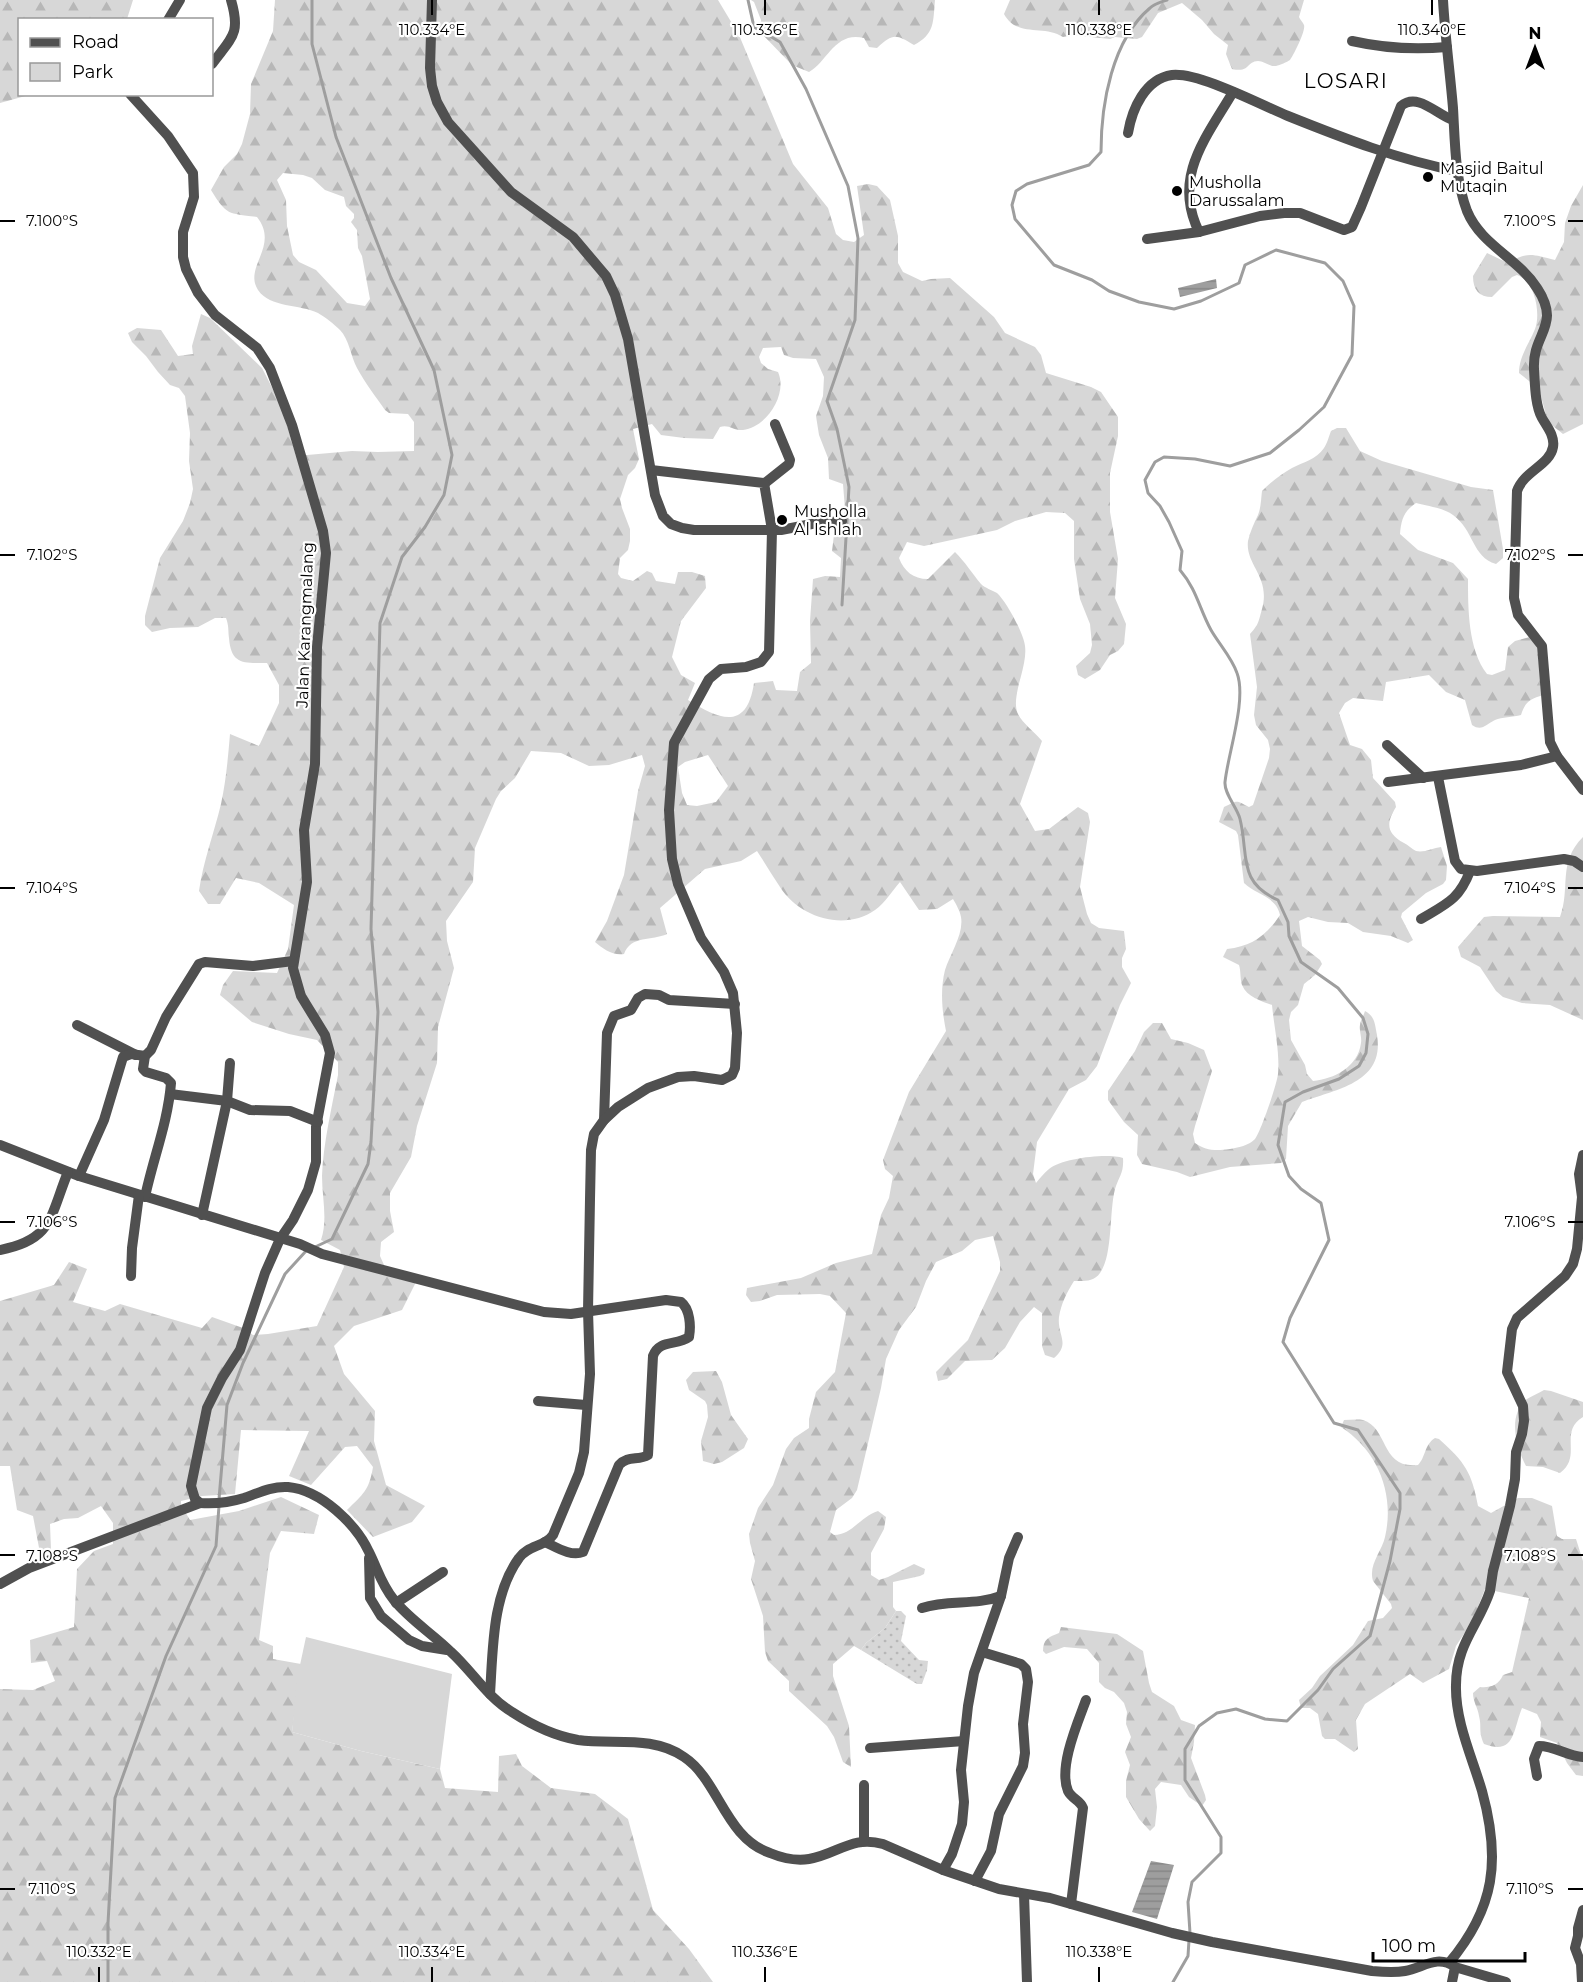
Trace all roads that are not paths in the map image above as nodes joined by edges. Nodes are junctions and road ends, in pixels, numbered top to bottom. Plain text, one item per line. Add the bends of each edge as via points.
1 (180, 0) edge
2 (231, 0) edge
3 (432, 0) edge
4 (1443, 0) edge
5 (169, 18) edge
6 (1352, 41) dead end
7 (1446, 47) junction
8 (213, 63) edge
9 (1233, 92) junction
10 (132, 96) edge
11 (1453, 120) junction
12 (1128, 133) dead end
13 (1383, 152) junction
14 (1457, 171) junction
15 (1199, 232) junction
16 (1147, 239) dead end
17 (776, 424) dead end
18 (651, 470) junction
19 (765, 483) junction
20 (842, 521) dead end
21 (772, 530) junction
22 (1387, 745) dead end
23 (1557, 756) junction
24 (1438, 777) junction
25 (1423, 778) junction
26 (1388, 782) dead end
27 (1583, 790) edge
28 (1583, 867) edge
29 (1470, 872) junction
30 (1421, 919) dead end
31 (293, 961) junction
32 (735, 1004) junction
33 (77, 1025) dead end
34 (140, 1055) junction
35 (230, 1063) dead end
36 (170, 1094) junction
37 (227, 1101) junction
38 (604, 1120) junction
39 (318, 1122) junction
40 (0, 1145) edge
41 (1583, 1155) edge
42 (73, 1174) junction
43 (142, 1196) junction
44 (202, 1215) junction
45 (280, 1239) junction
46 (0, 1250) edge
47 (131, 1276) dead end
48 (588, 1311) junction
49 (538, 1401) dead end
50 (586, 1405) junction
51 (200, 1503) junction
52 (1018, 1537) dead end
53 (545, 1542) junction
54 (369, 1551) junction
55 (443, 1572) dead end
56 (0, 1584) edge
57 (1001, 1596) junction
58 (396, 1603) junction
59 (922, 1608) dead end
60 (450, 1650) junction
61 (982, 1652) junction
62 (490, 1694) junction
63 (1086, 1700) dead end
64 (964, 1741) junction
65 (870, 1748) dead end
66 (1583, 1758) edge
67 (1537, 1776) dead end
68 (864, 1785) dead end
69 (864, 1840) junction
70 (943, 1870) junction
71 (975, 1881) junction
72 (1024, 1894) junction
73 (1071, 1904) junction
74 (1583, 1910) edge
75 (1452, 1965) junction
76 (1499, 1981) edge
77 (1027, 1982) edge
78 (1452, 1982) edge
79 (1582, 1982) edge

1 - 5 street
2 - 8 street via 236,29
3 - 18 street via 432,86 448,123 511,192 573,237 606,276 628,339
4 - 7 street
6 - 7 street via 1381,47
7 - 11 street
9 - 12 street via 1189,77 1168,76 1142,95 1132,112
9 - 13 street
9 - 15 street via 1197,153 1190,174 1191,212
10 - 31 street, Jalan Karangmalang via 168,136 194,173 194,197 183,232 186,269 215,315 257,348 270,368 292,425 325,542 317,647 315,764 304,830 307,882
11 - 13 street via 1416,101 1406,102 1397,114
11 - 14 street
13 - 14 street
13 - 15 street via 1348,230 1300,213 1284,213
14 - 23 street via 1467,212 1478,229 1529,278 1547,307 1534,372 1539,412 1554,444 1550,455 1523,478 1516,491 1514,598 1518,615 1542,646 1548,731
15 - 16 street
17 - 19 street via 790,460
18 - 19 street
18 - 21 street via 658,507 671,524 701,531
19 - 21 street
20 - 21 street
21 - 32 street via 769,652 762,662 721,669 708,679 674,743 672,767 669,810 678,884 701,938 724,972
22 - 25 street
23 - 24 street
23 - 27 street
24 - 25 street
24 - 29 street via 1455,861
25 - 26 street
28 - 29 street via 1564,859
29 - 30 street via 1453,900
31 - 34 street via 253,966 199,964 151,1050
31 - 39 street, Jalan Karangmalang via 301,996 329,1045
32 - 38 street via 737,1033 732,1075 722,1080 694,1076 665,1080 618,1107
32 - 38 street via 687,1002 645,994 631,1010 614,1016 607,1033
33 - 34 street
34 - 36 street via 146,1072 170,1080
34 - 42 street via 123,1057 104,1120
35 - 37 street
36 - 37 street
36 - 43 street
37 - 39 street via 250,1110 290,1111
37 - 44 street
38 - 48 street via 594,1134 591,1150
39 - 45 street, Jalan Karangmalang via 316,1162 308,1190
40 - 42 street
41 - 75 street via 1575,1259 1565,1275 1517,1318 1510,1336 1507,1372 1523,1414 1522,1434 1515,1452 1515,1479 1490,1591 1462,1649 1456,1676 1458,1706 1489,1830 1490,1890 1478,1923
42 - 43 street
42 - 46 street via 42,1232 20,1246
43 - 44 street
43 - 47 street
44 - 45 street
45 - 48 street via 322,1254 544,1312
45 - 51 street, Jalan Karangmalang via 240,1350 207,1408 191,1486
48 - 50 street via 590,1374
48 - 53 street via 677,1301 685,1305 690,1334 685,1340 668,1343 654,1352 648,1455 628,1458 619,1465 585,1550 576,1554
49 - 50 street
50 - 53 street via 582,1462 553,1535
51 - 54 street via 242,1499 275,1487 299,1490 332,1506
51 - 56 street via 29,1568
52 - 57 street
53 - 62 street via 519,1557 503,1590 493,1643
54 - 58 street via 383,1586
54 - 60 street via 370,1598 381,1616 409,1640
55 - 58 street
57 - 59 street via 982,1602 936,1603
57 - 61 street
58 - 60 street
60 - 62 street
61 - 64 street via 974,1673
61 - 71 street via 1021,1664 1028,1682 1023,1766 999,1814 991,1851
62 - 69 street via 510,1712 561,1736 659,1745 683,1756 705,1777 736,1826 769,1853 810,1859
63 - 73 street via 1066,1771 1069,1793 1083,1808
64 - 65 street
64 - 70 street via 962,1824
66 - 67 street via 1539,1746 1534,1759
68 - 69 street
69 - 70 street via 883,1844
70 - 71 street
71 - 72 street
72 - 73 street
72 - 77 street
73 - 75 street via 1212,1942 1372,1971 1396,1973 1436,1961
74 - 79 street via 1575,1948
75 - 76 street
75 - 78 street

